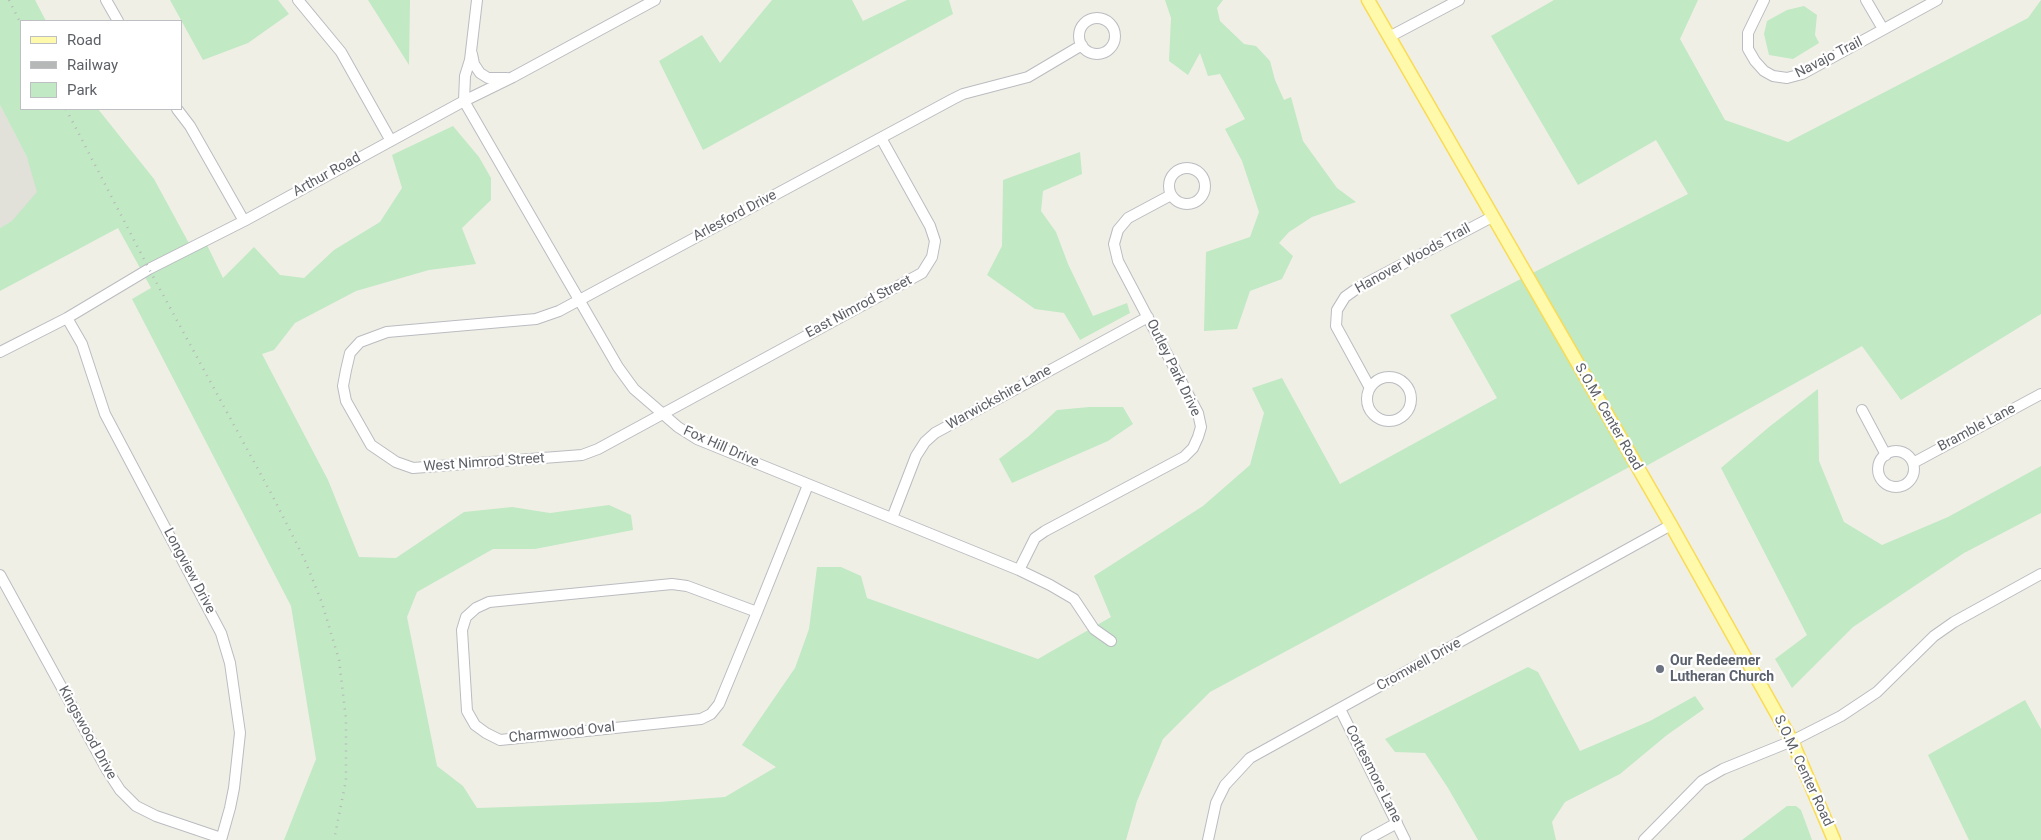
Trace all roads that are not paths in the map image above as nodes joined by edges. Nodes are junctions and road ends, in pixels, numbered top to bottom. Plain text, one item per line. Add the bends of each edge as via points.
1 (106, 0) edge
2 (298, 0) edge
3 (477, 0) edge
4 (655, 0) edge
5 (1368, 0) edge
6 (1459, 0) edge
7 (1764, 0) edge
8 (1866, 0) edge
9 (1937, 0) edge
10 (117, 20) edge
11 (1883, 29) junction
12 (1389, 37) junction
13 (1082, 45) dead end
14 (471, 50) junction
15 (513, 77) junction
16 (464, 100) junction
17 (178, 110) edge
18 (881, 138) junction
19 (391, 141) junction
20 (1171, 195) dead end
21 (1492, 217) junction
22 (244, 221) junction
23 (579, 300) junction
24 (1148, 317) junction
25 (67, 318) junction
26 (373, 337) joint
27 (0, 352) edge
28 (1370, 388) junction
29 (2041, 394) edge
30 (1862, 410) dead end
31 (662, 413) junction
32 (1886, 455) junction
33 (1913, 463) junction
34 (808, 485) junction
35 (892, 518) junction
36 (1671, 525) junction
37 (1019, 570) junction
38 (0, 575) edge
39 (2039, 579) edge
40 (757, 612) junction
41 (1111, 641) dead end
42 (1340, 709) junction
43 (1792, 741) junction
44 (1397, 823) junction
45 (221, 839) edge
46 (1208, 840) edge
47 (1366, 840) edge
48 (1405, 840) edge
49 (1644, 840) edge
50 (1834, 840) edge

1 - 10 street
2 - 19 street via 342,52
3 - 14 street
4 - 15 street, Arthur Road
5 - 12 main road, S.O.M. Center Road
6 - 12 street
7 - 11 street, Navajo Trail via 1748,33 1748,49 1764,71 1774,76 1787,78 1802,74
8 - 11 street
9 - 11 street, Navajo Trail
12 - 21 main road, S.O.M. Center Road
13 - 18 street, Arlesford Drive via 1028,78 963,94
14 - 15 street via 480,73 488,78
14 - 16 street
15 - 16 street, Arthur Road
16 - 19 street, Arthur Road
16 - 23 street, Fox Hill Drive
17 - 22 street
18 - 23 street, Arlesford Drive
18 - 31 street, East Nimrod Street via 930,226 935,241 932,257 922,273
19 - 22 street, Arthur Road
20 - 24 street, Outley Park Drive via 1128,218 1118,230 1114,244 1118,261
21 - 28 street, Hanover Woods Trail via 1345,296 1337,310 1336,326
21 - 36 main road, S.O.M. Center Road
22 - 25 street, Arthur Road via 149,269
23 - 26 street, Arlesford Drive via 536,319 387,332
23 - 31 street, Fox Hill Drive via 634,389
24 - 35 street, Warwickshire Lane via 935,433 916,456
24 - 37 street, Outley Park Drive via 1198,413 1201,427 1192,448 1184,457 1044,530 1035,538
25 - 27 street, Arthur Road
25 - 45 street, Longview Drive via 82,344 105,414 221,633 230,663 240,733 234,788
26 - 31 street, West Nimrod Street via 360,342 350,353 343,386 346,401 372,445 396,462 413,468 582,455
28 - 28 street, Hanover Woods Trail via 1367,402 1374,415 1395,420 1406,411 1409,391 1400,380 1387,377
29 - 33 street, Bramble Lane
30 - 32 street
31 - 34 street, Fox Hill Drive via 697,439
32 - 33 street via 1901,452
32 - 33 street via 1881,459 1878,471 1888,485 1900,487 1910,480
34 - 35 street, Fox Hill Drive
34 - 40 street, Charmwood Oval
35 - 37 street, Fox Hill Drive
36 - 42 street, Cromwell Drive
36 - 43 main road, S.O.M. Center Road
37 - 41 street, Fox Hill Drive via 1074,599 1094,628
38 - 45 street, Kingswood Drive via 120,790 136,806 156,816
39 - 43 street via 1954,622 1934,636 1877,692 1841,716
40 - 40 street, Charmwood Oval via 687,586 672,584 488,602 466,617 462,630 468,710 475,725 500,740 701,719 711,714 719,704
42 - 44 street, Cottesmore Lane
42 - 46 street, Cromwell Drive via 1250,758 1225,785 1216,803
43 - 49 street via 1702,781
43 - 50 main road, S.O.M. Center Road
44 - 47 street
44 - 48 street, Cottesmore Lane

